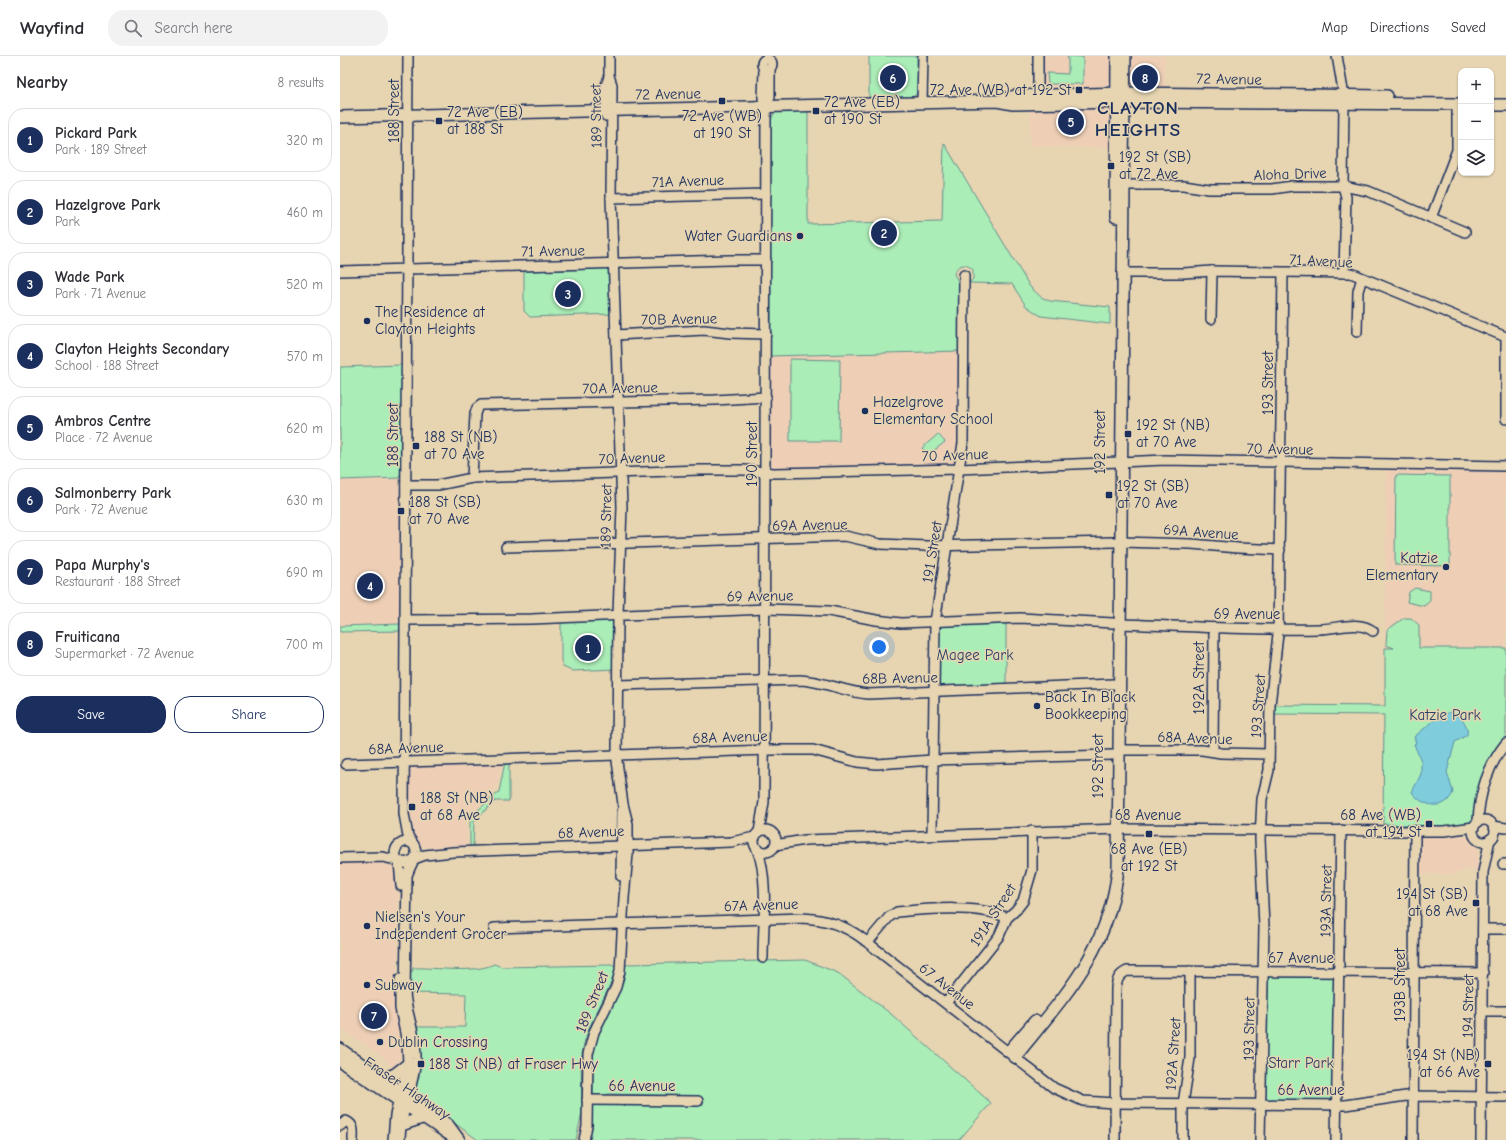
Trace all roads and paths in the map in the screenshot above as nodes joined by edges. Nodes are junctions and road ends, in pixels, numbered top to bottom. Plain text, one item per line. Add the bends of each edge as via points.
1 (408, 56) edge
2 (609, 56) edge
3 (923, 56) edge
4 (1038, 56) edge
5 (1117, 56) edge
6 (1125, 56) edge
7 (1337, 56) edge
8 (767, 58) edge
9 (1038, 95) junction
10 (1120, 98) junction
11 (1494, 98) edge
12 (1506, 98) edge
13 (1344, 100) junction
14 (997, 101) junction
15 (1458, 102) edge
16 (1458, 102) edge
17 (922, 103) junction
18 (1460, 104) edge
19 (1494, 105) edge
20 (1506, 105) edge
21 (766, 107) junction
22 (609, 111) junction
23 (408, 116) junction
24 (340, 117) edge
25 (1124, 185) junction
26 (1343, 186) junction
27 (766, 194) junction
28 (611, 198) junction
29 (1432, 218) junction
30 (1465, 232) dead end
31 (766, 260) junction
32 (613, 264) junction
33 (407, 269) junction
34 (340, 271) edge
35 (1212, 271) junction
36 (1122, 272) junction
37 (1283, 273) junction
38 (1344, 273) junction
39 (964, 275) dead end
40 (1362, 278) junction
41 (1211, 319) dead end
42 (1356, 332) dead end
43 (766, 334) junction
44 (616, 335) junction
45 (1506, 337) edge
46 (766, 397) junction
47 (619, 402) junction
48 (1506, 419) edge
49 (1118, 463) junction
50 (1282, 463) junction
51 (1506, 466) edge
52 (960, 469) junction
53 (621, 472) junction
54 (766, 472) junction
55 (472, 478) junction
56 (406, 485) junction
57 (766, 539) junction
58 (1117, 542) junction
59 (620, 544) junction
60 (946, 546) junction
61 (506, 547) dead end
62 (1280, 550) junction
63 (766, 609) junction
64 (618, 614) junction
65 (406, 620) junction
66 (935, 622) junction
67 (1117, 624) junction
68 (1214, 628) junction
69 (1278, 628) junction
70 (1373, 631) dead end
71 (765, 680) junction
72 (618, 685) junction
73 (1116, 688) junction
74 (933, 692) junction
75 (1506, 743) edge
76 (765, 750) junction
77 (1116, 752) junction
78 (1213, 752) junction
79 (1269, 754) junction
80 (617, 755) junction
81 (932, 760) junction
82 (405, 761) junction
83 (346, 764) dead end
84 (1484, 786) junction
85 (764, 802) junction
86 (404, 814) junction
87 (1506, 828) edge
88 (1116, 829) junction
89 (1260, 829) junction
90 (1341, 830) junction
91 (1491, 830) junction
92 (1032, 831) junction
93 (1415, 831) junction
94 (1476, 831) junction
95 (1506, 834) edge
96 (932, 835) junction
97 (756, 841) junction
98 (772, 841) junction
99 (414, 845) junction
100 (625, 845) junction
101 (397, 846) junction
102 (453, 852) junction
103 (340, 853) edge
104 (340, 858) edge
105 (414, 860) junction
106 (399, 861) junction
107 (1483, 872) junction
108 (764, 880) junction
109 (1007, 918) junction
110 (763, 919) junction
111 (623, 924) junction
112 (494, 928) dead end
113 (1483, 929) junction
114 (1506, 929) edge
115 (868, 942) junction
116 (763, 958) dead end
117 (1190, 971) junction
118 (1264, 972) junction
119 (1339, 972) junction
120 (1414, 973) junction
121 (1483, 973) junction
122 (946, 1003) junction
123 (1482, 1011) junction
124 (1506, 1011) edge
125 (340, 1049) edge
126 (1012, 1054) junction
127 (340, 1062) edge
128 (408, 1064) junction
129 (383, 1079) junction
130 (1413, 1096) junction
131 (1506, 1097) edge
132 (1481, 1098) junction
133 (404, 1099) junction
134 (587, 1100) junction
135 (698, 1101) dead end
136 (1116, 1103) junction
137 (1183, 1104) junction
138 (1261, 1104) junction
139 (1337, 1105) junction
140 (426, 1115) junction
141 (586, 1117) junction
142 (401, 1125) junction
143 (340, 1126) edge
144 (353, 1140) edge
145 (393, 1140) edge
146 (400, 1140) edge
147 (458, 1140) edge
148 (579, 1140) edge
149 (584, 1140) edge
150 (1115, 1140) edge
151 (1183, 1140) edge
152 (1260, 1140) edge
153 (1336, 1140) edge
154 (1413, 1140) edge
155 (1481, 1140) edge

1 - 23 street, 188 Street
2 - 22 street, 189 Street via 609,76 606,85
3 - 17 street
4 - 9 street
5 - 10 main road, 192 Street
6 - 10 main road, 192 Street
7 - 13 street
8 - 21 street, 190 Street via 772,63 767,69 763,99
9 - 10 main road, 72 Avenue
9 - 14 main road, 72 Avenue via 1015,96
10 - 13 main road, 72 Avenue
10 - 13 main road, 72 Avenue via 1265,103
10 - 14 main road, 72 Avenue via 1013,104
10 - 25 main road, 192 Street
10 - 49 main road, 192 Street
11 - 12 main road
13 - 15 main road via 1400,101 1414,97
13 - 16 main road, 72 Avenue
13 - 26 street
14 - 17 main road, 72 Avenue
17 - 21 main road, 72 Avenue
18 - 29 street via 1457,150
19 - 20 main road
21 - 22 main road, 72 Avenue
21 - 27 street, 190 Street
22 - 23 main road, 72 Avenue
22 - 28 street, 189 Street via 607,143 610,156
23 - 24 main road, 72 Avenue
23 - 33 street, 188 Street
25 - 26 street, Aloha Drive via 1184,185 1209,189 1272,190 1292,186
25 - 36 main road, 192 Street
26 - 29 street, Aloha Drive via 1368,191
26 - 38 street via 1346,197
27 - 28 street, 71A Avenue
27 - 31 street, 190 Street
28 - 32 street, 189 Street
29 - 30 street, Aloha Drive
31 - 32 street, 71 Avenue
31 - 43 street, 190 Street
32 - 33 street, 71 Avenue
32 - 44 street, 189 Street
33 - 34 street, 71 Avenue
33 - 56 street, 188 Street
35 - 36 street, 71 Avenue
35 - 37 street, 71 Avenue
35 - 41 street
36 - 49 main road, 192 Street
37 - 38 street, 71 Avenue
37 - 50 street, 193 Street
38 - 40 street, 71 Avenue
39 - 52 street, 191 Street via 964,430
40 - 42 street via 1358,291
40 - 45 street, 71 Avenue
43 - 44 street, 70B Avenue via 704,330
43 - 46 street, 190 Street
44 - 47 street, 189 Street
45 - 48 street
46 - 47 street, 70A Avenue
46 - 54 street, 190 Street
47 - 53 street, 189 Street
47 - 55 street, 70A Avenue via 477,408
49 - 50 street, 70 Avenue via 1165,460
49 - 52 street, 70 Avenue
49 - 58 main road, 192 Street
50 - 51 street, 70 Avenue
50 - 62 street, 193 Street
52 - 54 street, 70 Avenue
52 - 60 street, 191 Street
53 - 54 street, 70 Avenue via 726,469
53 - 55 street, 70 Avenue
53 - 59 street, 189 Street
54 - 57 street, 190 Street
55 - 56 street, 70 Avenue via 438,485
56 - 65 street, 188 Street
57 - 59 street, 69A Avenue
57 - 60 street, 69A Avenue via 845,536 880,544
57 - 63 street, 190 Street
58 - 60 street, 69A Avenue
58 - 62 street, 69A Avenue
58 - 67 main road, 192 Street
58 - 67 main road, 192 Street via 1114,555
59 - 61 street, 69A Avenue
59 - 64 street, 189 Street
60 - 66 street, 191 Street
62 - 69 street, 193 Street
63 - 64 street, 69 Avenue
63 - 66 street, 69 Avenue via 829,611 901,623
63 - 71 street, 190 Street
64 - 65 street, 69 Avenue via 532,619
64 - 72 street, 189 Street
65 - 82 street, 188 Street
66 - 67 street, 69 Avenue via 1020,618
66 - 74 street, 191 Street
67 - 68 street, 69 Avenue
67 - 73 main road, 192 Street
68 - 69 street, 69 Avenue
68 - 78 street, 192A Street
69 - 70 street, 69 Avenue via 1321,629 1345,626 1367,627
69 - 79 street, 193 Street via 1270,705
71 - 72 street, 68B Avenue
71 - 74 street, 68B Avenue via 816,681 858,693
71 - 76 street, 190 Street
72 - 80 street, 189 Street
73 - 74 street, 68B Avenue
73 - 77 main road, 192 Street
74 - 81 street, 191 Street
75 - 84 street, 194 Street via 1491,764
76 - 80 street, 68A Avenue
76 - 81 street, 68A Avenue via 813,750 857,762 877,764
76 - 85 street, 190 Street
77 - 78 street, 68A Avenue
77 - 81 street, 68A Avenue
77 - 88 main road, 192 Street
78 - 79 street, 68A Avenue
79 - 89 street, 193 Street
80 - 82 street, 68A Avenue
80 - 100 street, 189 Street via 628,824
81 - 96 street, 191 Street
82 - 83 street, 68A Avenue
82 - 86 street, 188 Street
84 - 91 street, 194 Street
84 - 94 street, 194 Street
85 - 97 street, 190 Street
85 - 98 street, 190 Street
86 - 99 street, 188 Street via 408,836
86 - 101 street, 188 Street
87 - 91 street
88 - 89 street, 68 Avenue
88 - 92 street, 68 Avenue
88 - 126 main road, 192 Street via 1107,896 1092,941 1066,984
89 - 90 street, 68 Avenue
89 - 118 street, 193 Street
90 - 93 street, 68 Avenue
90 - 119 street, 193A Street
91 - 94 street
91 - 94 street via 1484,842
91 - 95 street
91 - 107 street, 194 Street
92 - 96 street, 68 Avenue
92 - 109 street, 191A Street via 1032,870 1027,890 1023,901
93 - 94 street, 68 Avenue
93 - 120 street, 193B Street
94 - 107 street, 194 Street
96 - 98 street, 68 Avenue
97 - 98 street
97 - 98 street via 764,852
97 - 100 street, 68 Avenue
97 - 108 street, 190 Street
98 - 108 street, 190 Street
99 - 101 street via 405,841
99 - 102 street, 68 Avenue via 425,850
99 - 105 street
100 - 102 street, 68 Avenue
100 - 111 street, 189 Street via 621,885 624,898
101 - 103 street via 383,851
101 - 106 street via 395,855
102 - 105 street, 68 Avenue via 425,855
104 - 106 street via 383,857
105 - 106 street via 407,863
105 - 133 street via 407,876 405,992 416,1047 414,1073
106 - 128 street via 399,998
107 - 113 street, 194 Street
108 - 110 street, 190 Street
109 - 115 street via 999,913 974,910 897,912 889,917
109 - 122 street, 191A Street via 999,936
110 - 111 street, 67A Avenue
110 - 115 street, 67A Avenue via 824,920 848,929
110 - 116 street, 190 Street
111 - 112 street, 67A Avenue
111 - 134 street, 189 Street via 618,978 594,1032 588,1054
113 - 114 street
113 - 121 street, 194 Street
115 - 122 street, 67 Avenue
117 - 118 street, 67 Avenue
117 - 136 street, 67 Avenue via 1133,970 1121,974 1117,980
117 - 137 street, 192A Street via 1190,1058
118 - 119 street, 67 Avenue
118 - 138 street, 193 Street
119 - 120 street, 67 Avenue
119 - 139 street, 193A Street
120 - 121 street, 67 Avenue
120 - 130 street, 193B Street
121 - 123 street, 194 Street
122 - 126 street, 67 Avenue
123 - 124 street
123 - 132 street, 194 Street
125 - 129 main road, Fraser Highway
126 - 136 street, 67 Avenue via 1054,1088 1067,1095 1082,1100
127 - 133 main road, Fraser Highway
128 - 129 main road
128 - 133 street
129 - 133 main road, Fraser Highway
130 - 132 street, 66 Avenue
130 - 139 street, 66 Avenue
130 - 154 street, 193B Street
131 - 132 street, 66 Avenue
132 - 155 street, 194 Street
133 - 140 main road, Fraser Highway
133 - 142 street
133 - 145 street via 393,1125
134 - 135 street, 66 Avenue
134 - 141 street, 189 Street
136 - 137 street, 66 Avenue
136 - 150 street
137 - 138 street, 66 Avenue
137 - 151 street, 192A Street
138 - 139 street, 66 Avenue
138 - 152 street, 193 Street
139 - 153 street, 193A Street
140 - 142 main road
140 - 147 main road, Fraser Highway
141 - 148 street, 189 Street
141 - 149 street, 189 Street
142 - 146 street
143 - 144 street via 346,1121 351,1123

